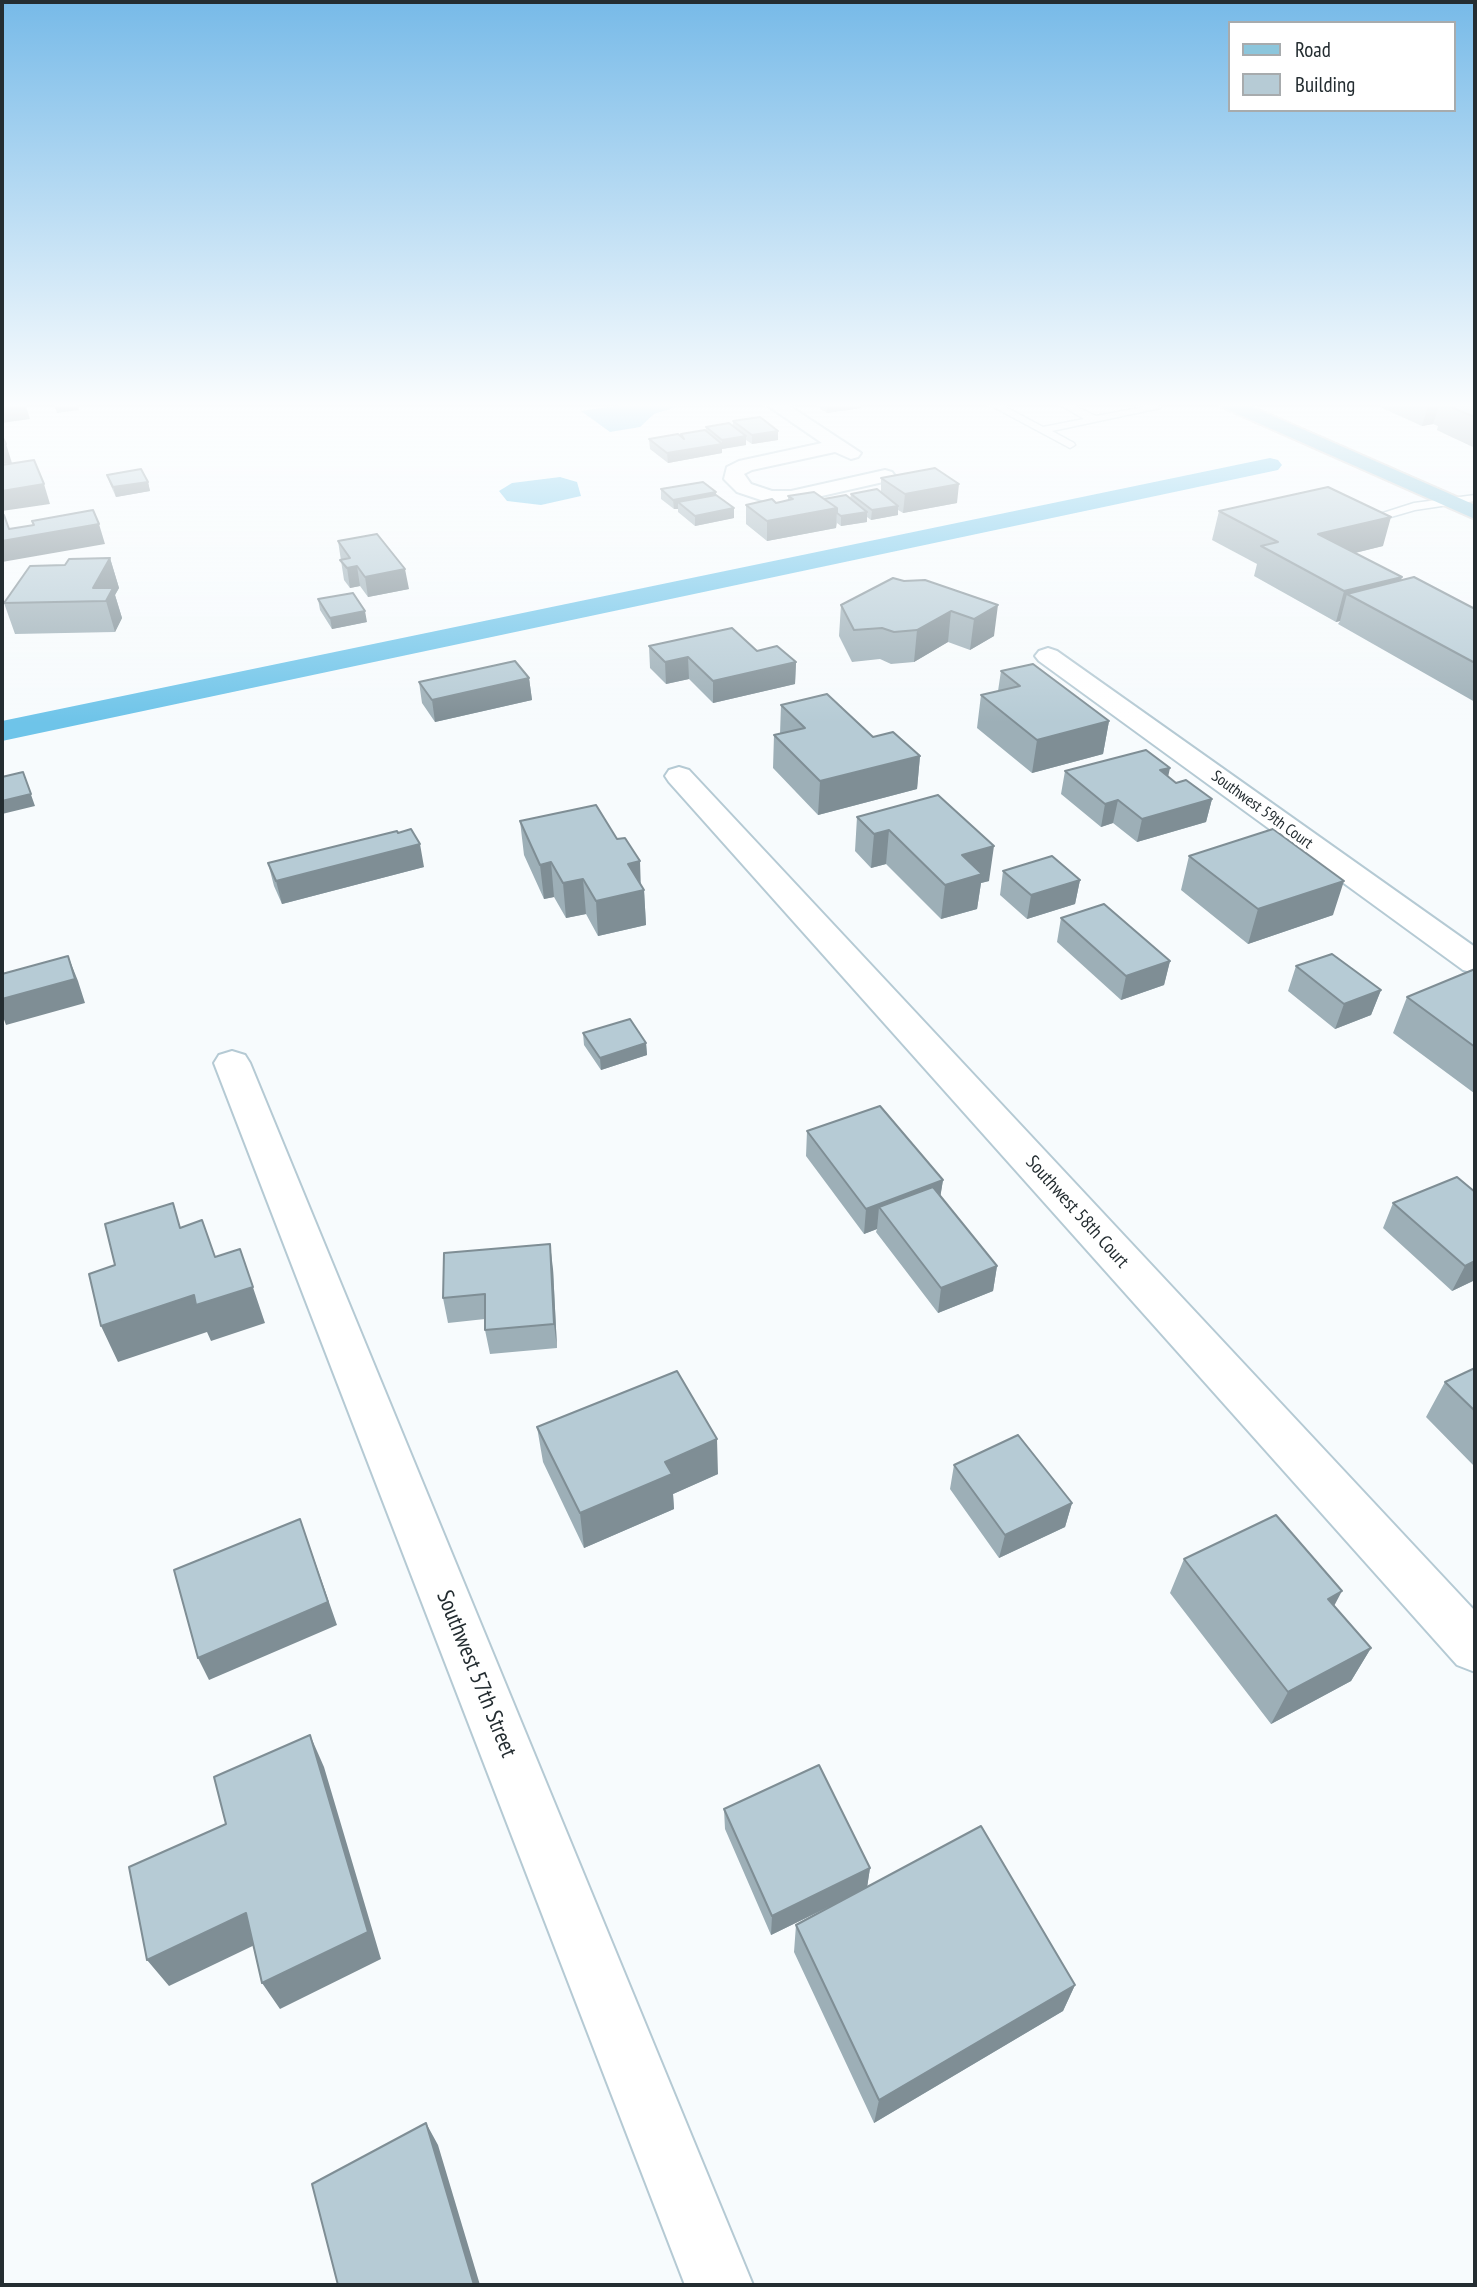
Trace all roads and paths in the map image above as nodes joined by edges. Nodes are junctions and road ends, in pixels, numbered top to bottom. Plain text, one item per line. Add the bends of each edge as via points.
1 (1404, 510) edge
2 (1443, 510) edge
3 (1370, 519) edge
4 (1391, 527) dead end
5 (1048, 656) dead end
6 (679, 776) dead end
7 (1475, 962) edge
8 (232, 1063) dead end
9 (1475, 1648) edge
10 (719, 2285) edge

1 - 3 lane
2 - 4 lane
5 - 7 street, Southwest 59th Court
6 - 9 street, Southwest 58th Court
8 - 10 street, Southwest 57th Street

